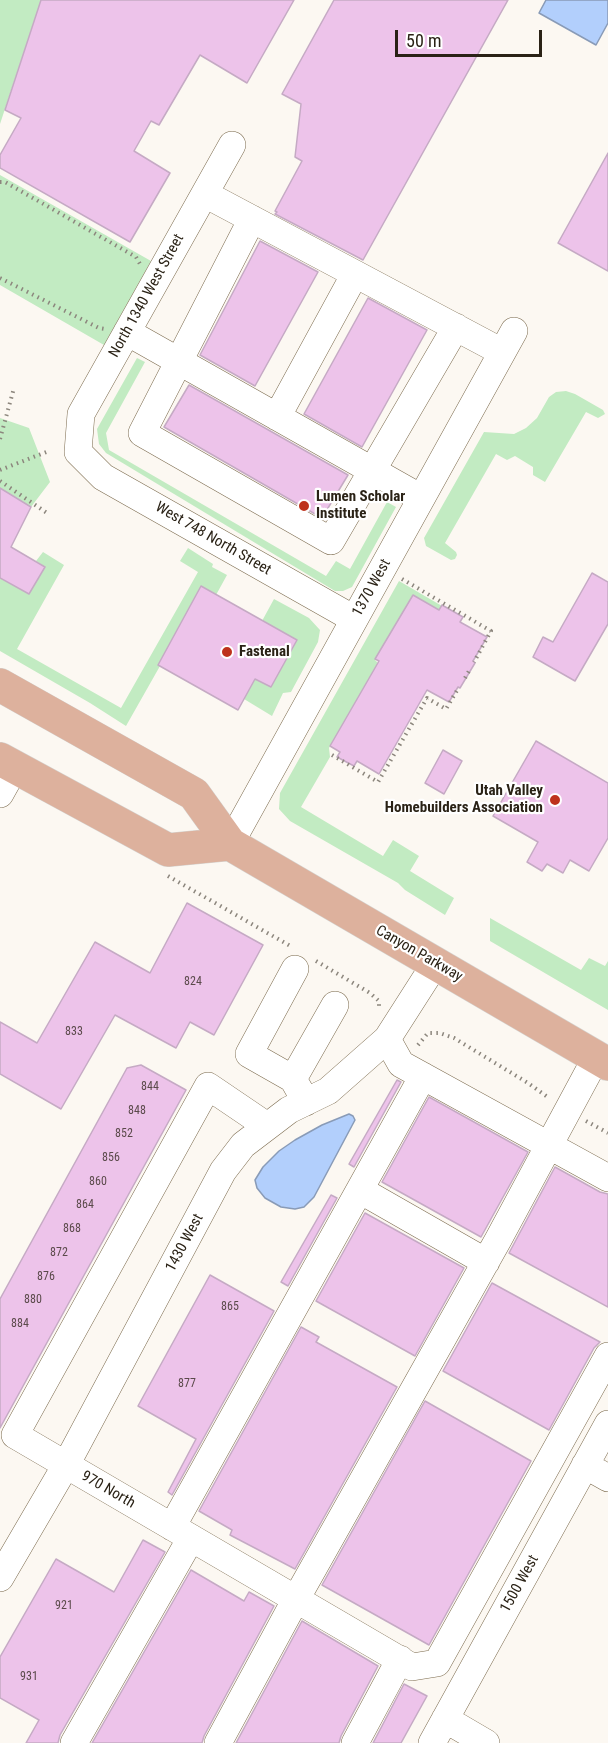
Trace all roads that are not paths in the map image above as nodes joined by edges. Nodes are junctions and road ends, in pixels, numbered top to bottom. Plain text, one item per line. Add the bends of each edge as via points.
1 (232, 145) dead end
2 (205, 194) junction
3 (252, 219) junction
4 (355, 274) junction
5 (456, 327) junction
6 (120, 328) junction
7 (179, 361) junction
8 (277, 417) junction
9 (78, 452) joint
10 (372, 471) junction
11 (421, 498) junction
12 (354, 619) junction
13 (0, 685) edge
14 (5, 773) edge
15 (230, 844) junction
16 (301, 959) road end
17 (435, 964) junction
18 (336, 1005) dead end
19 (382, 1027) junction
20 (602, 1061) edge
21 (423, 1076) junction
22 (299, 1090) junction
23 (267, 1125) junction
24 (549, 1145) junction
25 (608, 1178) edge
26 (360, 1190) junction
27 (486, 1262) junction
28 (608, 1356) edge
29 (608, 1424) edge
30 (66, 1465) junction
31 (597, 1472) edge
32 (171, 1526) junction
33 (0, 1578) edge
34 (296, 1599) junction
35 (400, 1659) junction
36 (445, 1719) junction
37 (74, 1743) edge
38 (218, 1743) edge
39 (355, 1743) edge
40 (432, 1743) edge
41 (486, 1743) edge

1 - 2 street, North 1340 West Street
2 - 3 street
2 - 6 street, North 1340 West Street
3 - 4 street
3 - 7 street
4 - 5 street
4 - 8 street
5 - 10 street
5 - 11 street, 1370 West via 508,342
6 - 7 street
6 - 9 street, North 1340 West Street via 81,414
7 - 8 street
7 - 10 street via 142,433 331,541
8 - 10 street
9 - 12 street, West 748 North Street via 103,477
10 - 11 street
11 - 12 street, 1370 West
12 - 15 street, 1370 West
13 - 15 main road, Canyon Parkway via 194,794
14 - 15 main road via 168,850
15 - 17 main road, Canyon Parkway
16 - 22 street via 249,1054
17 - 19 street, 1430 West
17 - 20 main road, Canyon Parkway
18 - 22 street
19 - 21 street via 401,1064
19 - 22 street, 1430 West via 328,1091
20 - 24 street
21 - 24 street
21 - 26 street
22 - 23 street, 1430 West via 289,1110
23 - 30 street, 1430 West via 243,1145 223,1171
23 - 30 street, 970 North via 208,1086 15,1436
24 - 25 street
24 - 27 street
26 - 27 street
26 - 32 street
27 - 34 street
28 - 35 street, 970 North via 437,1663 412,1666
29 - 31 street, 1500 West
30 - 32 street, 970 North
30 - 33 street, 1430 West
31 - 36 street, 1500 West
32 - 34 street, 970 North
32 - 37 street
34 - 35 street, 970 North
34 - 38 street
35 - 39 street
36 - 40 street, 1500 West
36 - 41 street

